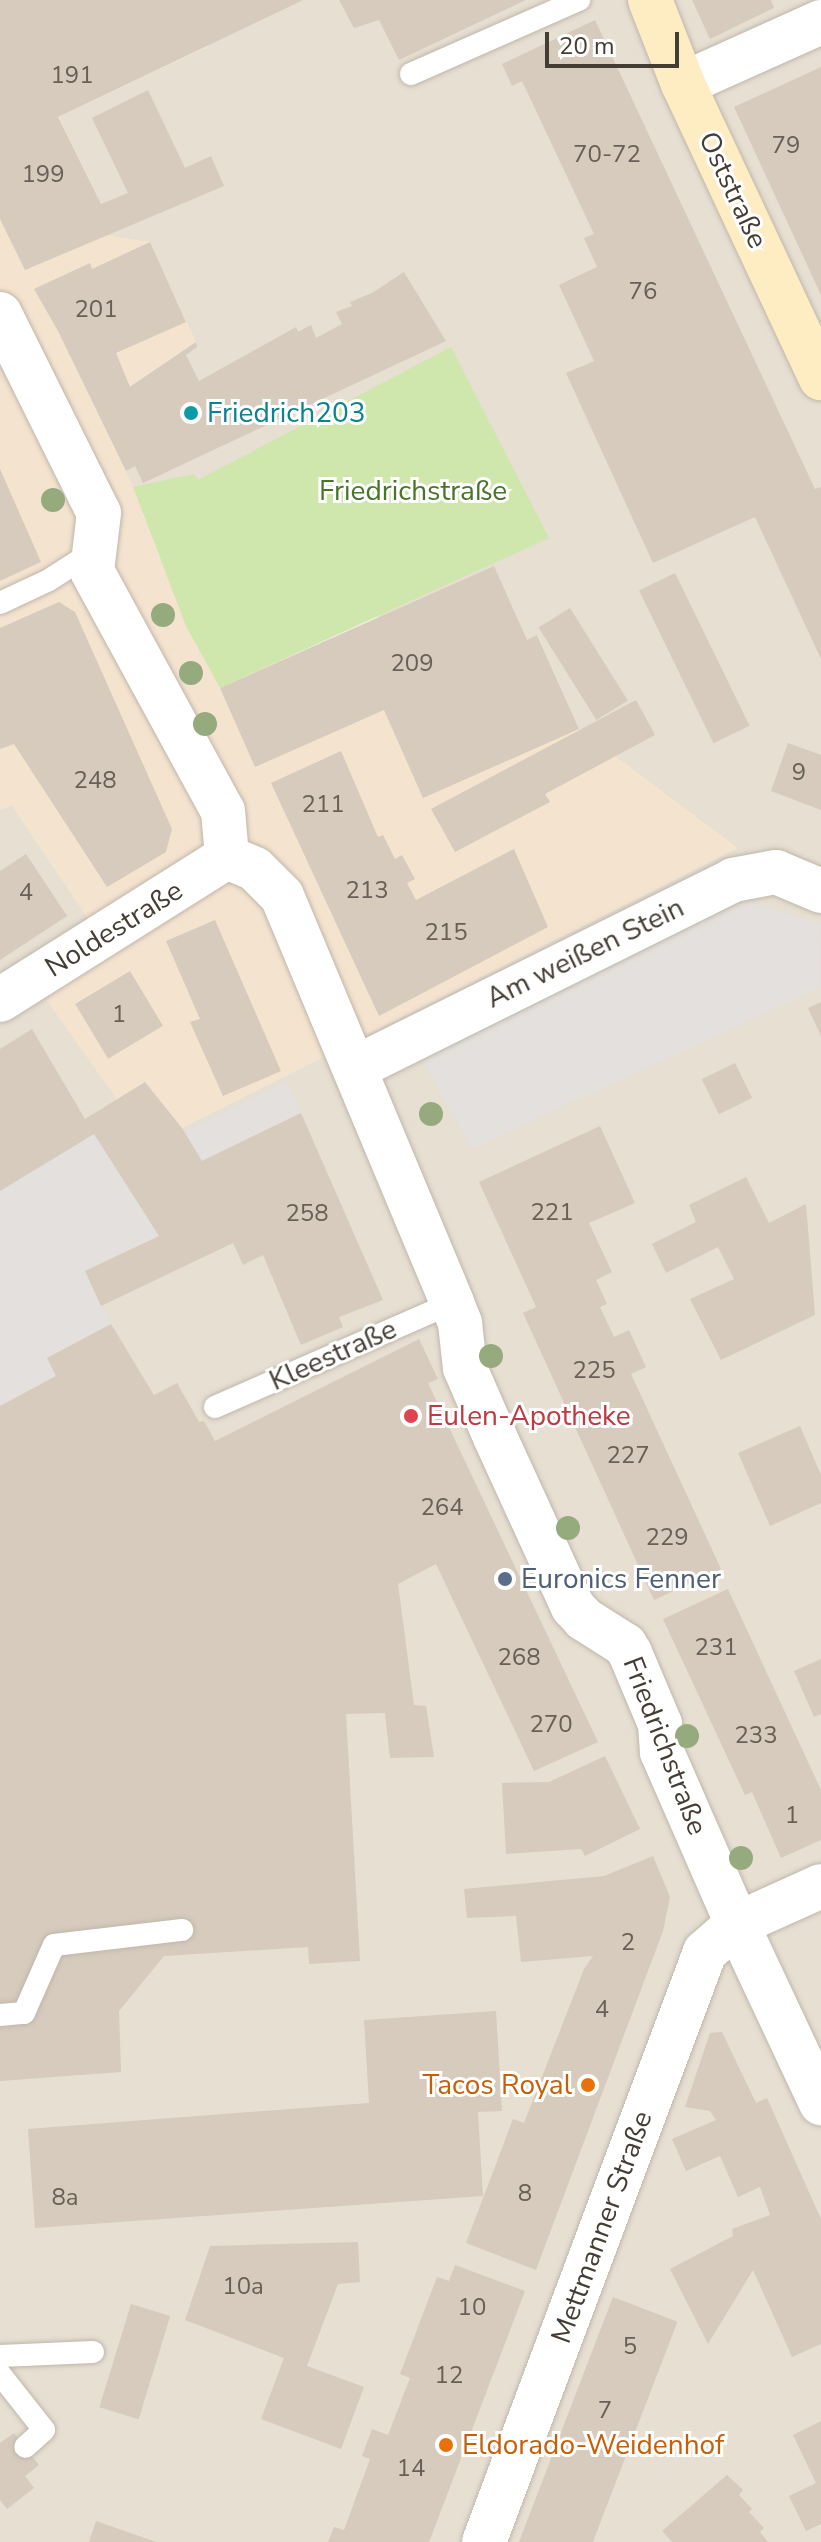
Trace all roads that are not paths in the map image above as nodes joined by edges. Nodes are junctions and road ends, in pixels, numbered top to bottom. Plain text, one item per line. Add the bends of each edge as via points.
1 (579, 0) edge
2 (650, 0) edge
3 (821, 22) edge
4 (411, 74) dead end
5 (683, 84) junction
6 (0, 314) edge
7 (821, 378) edge
8 (95, 550) junction
9 (0, 603) edge
10 (227, 857) junction
11 (821, 891) edge
12 (0, 1000) edge
13 (348, 1053) junction
14 (452, 1303) junction
15 (215, 1407) dead end
16 (821, 1886) edge
17 (737, 1924) junction
18 (182, 1930) dead end
19 (0, 2015) edge
20 (821, 2103) edge
21 (93, 2352) dead end
22 (0, 2356) edge
23 (0, 2374) edge
24 (25, 2447) dead end
25 (484, 2542) edge

1 - 4 lane
2 - 5 main road, Oststraße
3 - 5 street
5 - 7 main road, Oststraße
6 - 8 street via 99,513
8 - 9 lane
8 - 10 street via 92,571 223,811
10 - 12 street, Noldestraße
10 - 13 street, Friedrichstraße via 255,869 282,896
11 - 13 street, Am weißen Stein via 776,872 733,880
13 - 14 street, Friedrichstraße
14 - 15 lane, Kleestraße
14 - 17 street, Friedrichstraße via 465,1368 529,1512 573,1607 630,1653 660,1724 662,1752
16 - 17 street, Mettmanner Straße
17 - 20 street, Friedrichstraße
17 - 25 street, Mettmanner Straße via 705,1952
18 - 19 lane via 54,1945 24,2013
21 - 22 lane
23 - 24 lane via 44,2430

